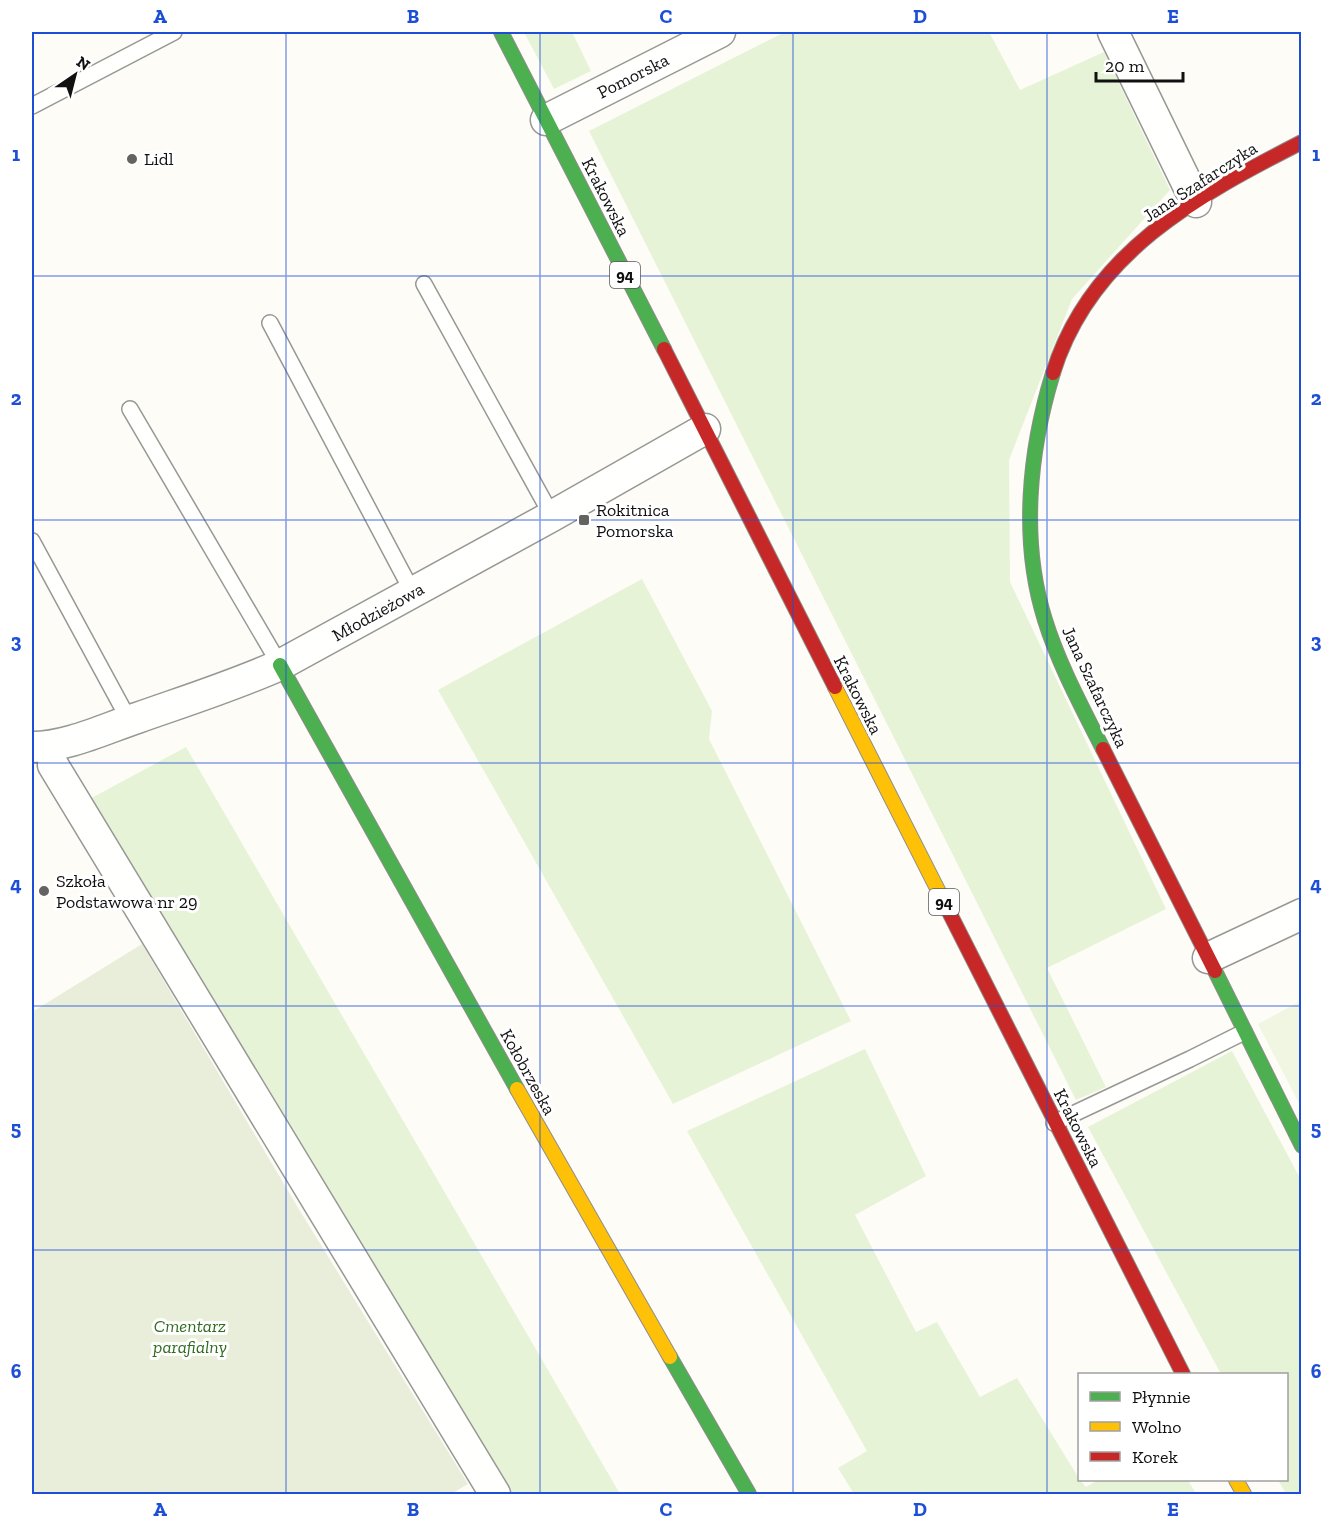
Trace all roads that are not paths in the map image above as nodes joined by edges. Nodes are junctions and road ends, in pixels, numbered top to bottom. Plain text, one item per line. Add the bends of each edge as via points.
1 (174, 32) edge
2 (501, 32) edge
3 (720, 32) edge
4 (1113, 32) edge
5 (32, 106) edge
6 (546, 120) junction
7 (1302, 142) edge
8 (1196, 202) junction
9 (424, 284) dead end
10 (270, 323) dead end
11 (130, 409) dead end
12 (705, 429) junction
13 (552, 516) junction
14 (32, 541) edge
15 (413, 593) junction
16 (280, 665) junction
17 (129, 720) junction
18 (42, 756) edge
19 (1302, 914) edge
20 (1208, 958) junction
21 (1244, 1032) junction
22 (1054, 1123) junction
23 (1302, 1146) edge
24 (1182, 1373) edge
25 (495, 1494) edge
26 (749, 1494) edge

1 - 5 lane
2 - 6 street, Krakowska / 94
3 - 6 street, Pomorska
4 - 8 street
6 - 12 street, Krakowska / 94
7 - 8 street, Jana Szafarczyka via 1244,171
8 - 20 street, Jana Szafarczyka via 1132,250 1102,282 1069,331 1042,415 1030,518 1035,573 1046,626 1064,670
9 - 13 lane
10 - 15 lane
11 - 16 lane
12 - 13 street, Młodzieżowa
12 - 22 street, Krakowska / 94
13 - 15 street, Młodzieżowa
14 - 17 lane
15 - 16 street, Młodzieżowa
16 - 17 street, Młodzieżowa
16 - 26 street, Kołobrzeska via 556,1159
17 - 18 street, Młodzieżowa via 53,744
18 - 25 street
19 - 20 street
20 - 21 street, Jana Szafarczyka
21 - 22 lane
21 - 23 street, Jana Szafarczyka
22 - 24 street, Krakowska / 94

